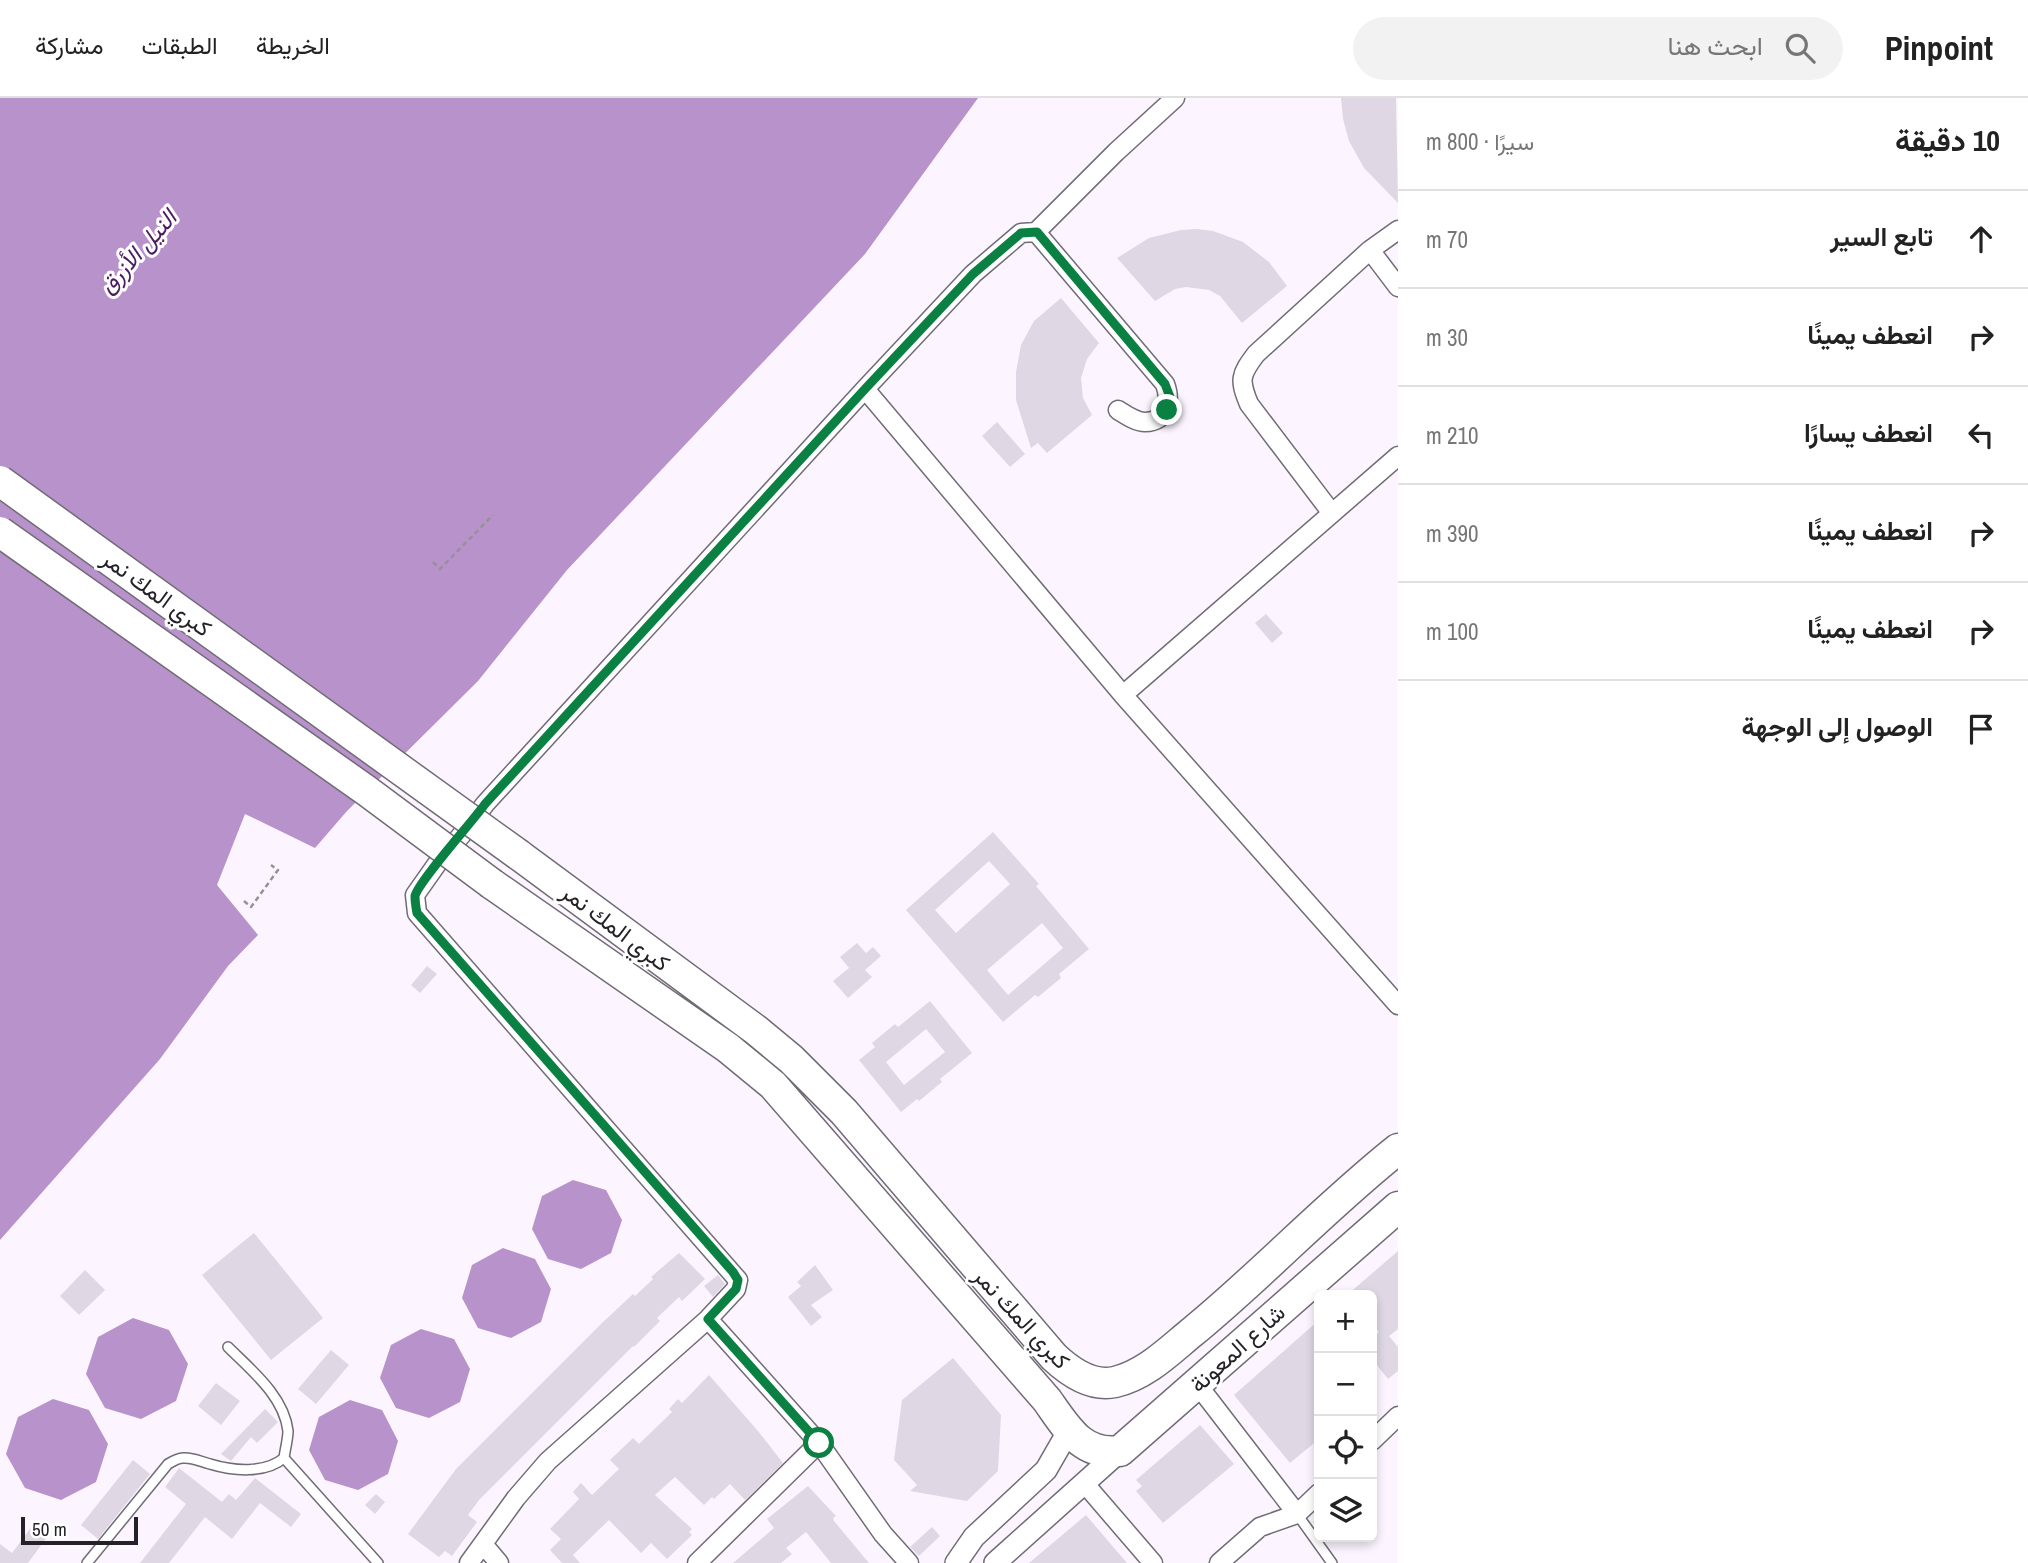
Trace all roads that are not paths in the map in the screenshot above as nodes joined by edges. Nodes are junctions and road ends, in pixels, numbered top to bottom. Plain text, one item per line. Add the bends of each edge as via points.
1 (1175, 98) edge
2 (1398, 230) edge
3 (1037, 232) junction
4 (1370, 250) junction
5 (1398, 287) edge
6 (865, 389) junction
7 (1118, 410) dead end
8 (1398, 456) edge
9 (0, 481) edge
10 (1331, 512) junction
11 (0, 532) edge
12 (1123, 695) junction
13 (1398, 1005) edge
14 (1398, 1149) edge
15 (1398, 1207) edge
16 (708, 1319) junction
17 (1178, 1343) joint
18 (228, 1347) dead end
19 (1129, 1378) junction
20 (1197, 1384) junction
21 (1398, 1416) edge
22 (1156, 1421) junction
23 (1069, 1430) junction
24 (1377, 1436) edge
25 (819, 1443) junction
26 (1120, 1451) junction
27 (284, 1458) junction
28 (1085, 1484) junction
29 (1314, 1498) edge
30 (1297, 1514) junction
31 (483, 1544) junction
32 (87, 1563) edge
33 (378, 1563) edge
34 (469, 1563) edge
35 (499, 1563) edge
36 (697, 1563) edge
37 (909, 1563) edge
38 (956, 1563) edge
39 (995, 1563) edge
40 (1153, 1563) edge
41 (1219, 1563) edge
42 (1332, 1563) edge

1 - 3 street
2 - 4 street
3 - 6 street via 1021,233 973,274
3 - 7 street via 1165,384 1170,397 1167,410 1157,420 1143,423
4 - 5 street
4 - 10 street via 1243,370 1241,386 1249,404
6 - 12 street
6 - 16 street via 485,804 415,895 417,913 738,1280 736,1289
8 - 10 street
9 - 19 highway, كبري المك نمر, bridge via 756,1030 808,1074 869,1139 1062,1365 1103,1383
10 - 12 street
11 - 23 highway, كبري المك نمر, bridge via 774,1085
12 - 13 street
14 - 17 highway, شارع المعونة
15 - 20 highway, شارع المعونة
16 - 25 street
16 - 31 street via 548,1461
17 - 19 highway, كبري المك نمر
18 - 27 lane via 280,1405 288,1431
19 - 22 highway via 1154,1392
20 - 22 highway, شارع المعونة
20 - 30 street
21 - 24 street
22 - 26 highway, شارع المعونة
23 - 26 highway via 1092,1449
23 - 38 street via 1046,1470 974,1537
25 - 36 street
25 - 37 street
26 - 28 street
27 - 32 lane via 276,1465 240,1470 180,1457 168,1464
27 - 33 lane
28 - 39 street
28 - 40 street
29 - 30 street
30 - 41 street via 1260,1527
30 - 42 lane
31 - 34 street
31 - 35 street

